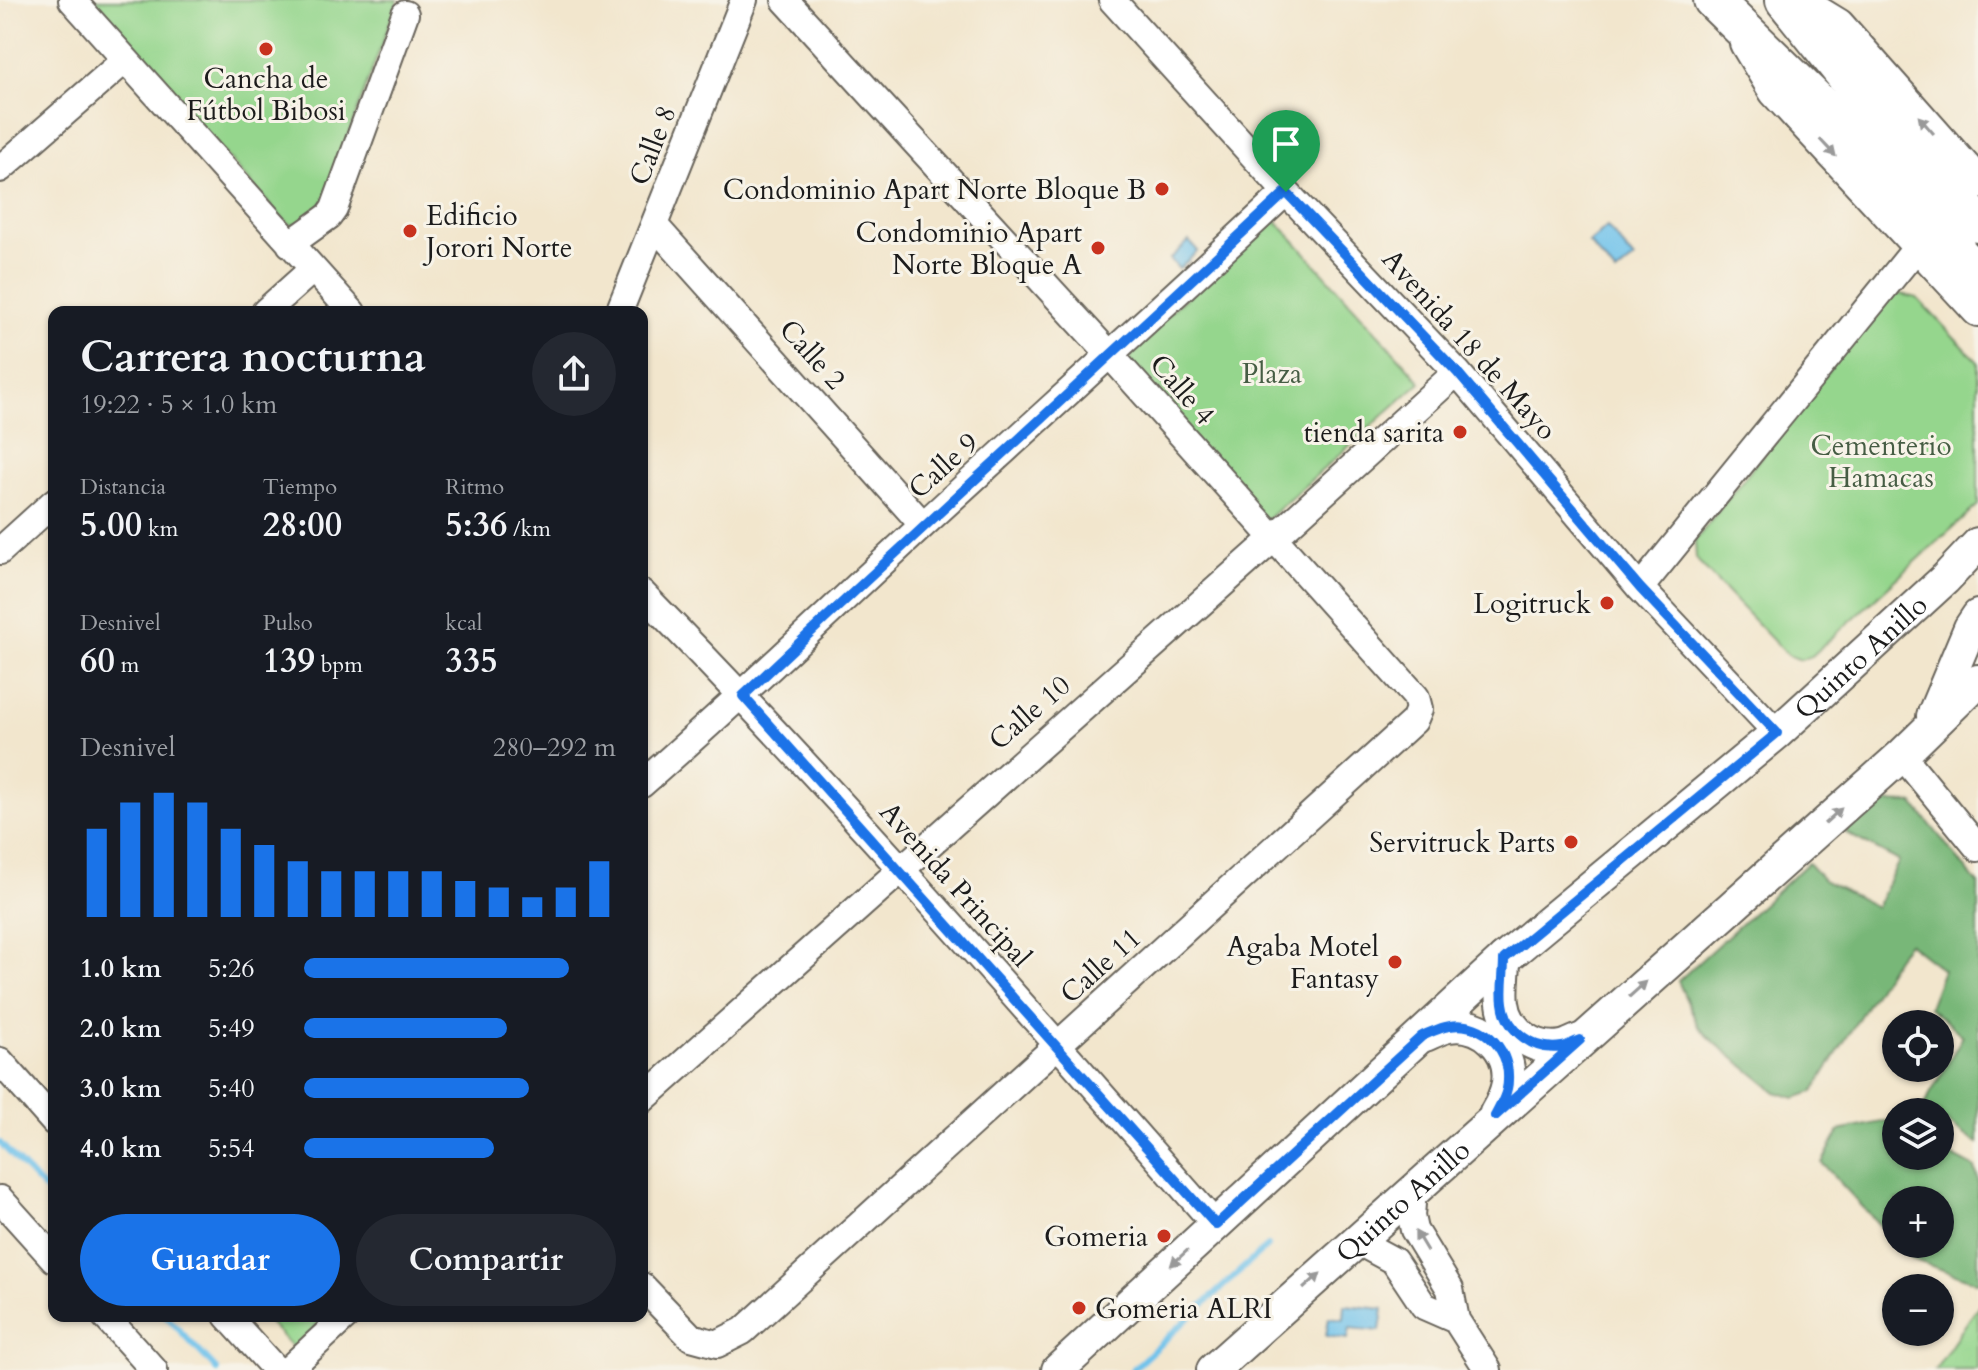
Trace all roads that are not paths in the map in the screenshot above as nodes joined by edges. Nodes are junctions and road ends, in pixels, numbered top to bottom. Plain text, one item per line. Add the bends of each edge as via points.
1 (72, 0) edge
2 (744, 0) edge
3 (785, 0) edge
4 (1112, 0) edge
5 (1785, 0) edge
6 (1797, 0) edge
7 (1724, 12) edge
8 (405, 14) dead end
9 (124, 61) junction
10 (1841, 98) junction
11 (0, 169) edge
12 (1978, 183) edge
13 (1286, 192) junction
14 (1978, 223) edge
15 (655, 226) junction
16 (290, 244) junction
17 (1918, 246) junction
18 (313, 269) junction
19 (1978, 275) edge
20 (272, 306) edge
21 (347, 306) edge
22 (622, 306) edge
23 (1978, 310) edge
24 (1111, 356) junction
25 (1457, 372) junction
26 (48, 507) edge
27 (923, 525) junction
28 (1273, 539) junction
29 (1978, 544) edge
30 (0, 551) edge
31 (1640, 588) junction
32 (648, 599) edge
33 (1978, 616) edge
34 (1978, 681) edge
35 (743, 696) junction
36 (1414, 721) joint
37 (1927, 730) junction
38 (1777, 733) junction
39 (1902, 755) junction
40 (648, 779) edge
41 (1978, 848) edge
42 (900, 869) junction
43 (1504, 959) junction
44 (1422, 1036) junction
45 (1580, 1040) junction
46 (1059, 1046) junction
47 (0, 1061) edge
48 (648, 1095) edge
49 (48, 1115) edge
50 (1495, 1116) junction
51 (1413, 1191) junction
52 (0, 1199) edge
53 (1216, 1225) junction
54 (1357, 1241) junction
55 (48, 1252) edge
56 (648, 1292) edge
57 (1456, 1320) junction
58 (110, 1322) edge
59 (232, 1322) edge
60 (340, 1322) edge
61 (154, 1370) edge
62 (276, 1370) edge
63 (288, 1370) edge
64 (1058, 1370) edge
65 (1213, 1370) edge
66 (1488, 1370) edge

1 - 9 street
2 - 15 street, Calle 8
3 - 24 street, Calle 4
4 - 13 street, Avenida 18 de Mayo
5 - 10 highway
12 -> 6 main road via 1838,25
7 - 10 highway
7 -> 17 main road via 1775,91
8 - 16 street via 334,209
9 - 11 street
9 - 16 street
10 - 14 highway
10 - 19 highway
13 - 24 street, Calle 9
13 - 25 street, Avenida 18 de Mayo
15 - 22 street, Calle 8
15 - 27 street, Calle 2
16 - 18 street
17 - 23 main road
17 - 31 street
18 - 20 street
18 - 21 street
24 - 27 street, Calle 9
24 - 28 street, Calle 4
25 - 28 street, Calle 10
25 - 31 street, Avenida 18 de Mayo
26 - 30 street
27 - 35 street, Calle 9
28 - 36 street, Calle 4 via 1416,697
28 - 42 street, Calle 10
29 - 38 main road, Quinto Anillo
31 - 38 street, Avenida 18 de Mayo
32 - 35 street, Avenida Principal
33 - 37 main road, Quinto Anillo
34 - 37 main road
35 - 40 street, Calle 9
35 - 42 street, Avenida Principal
36 - 46 street, Calle 11
37 - 39 main road, Quinto Anillo
38 - 43 main road, Quinto Anillo
39 - 41 street
45 -> 39 main road, Quinto Anillo
42 - 46 street, Avenida Principal
42 - 48 street, Calle 10
43 - 44 main road, Quinto Anillo
43 - 45 main road via 1503,1006 1523,1038 1561,1047
44 - 50 main road via 1448,1026 1469,1026 1499,1044 1509,1079
44 - 53 main road, Quinto Anillo
45 - 50 main road, Quinto Anillo
46 - 53 street, Avenida Principal
46 - 56 street, Calle 11 via 743,1331 717,1344 691,1337
47 - 49 street
50 - 51 main road, Quinto Anillo
51 - 54 main road, Quinto Anillo
57 -> 51 street via 1450,1289 1414,1230
52 - 55 street
53 -> 64 main road, Quinto Anillo
54 - 57 street via 1394,1261 1424,1306
65 -> 54 main road, Quinto Anillo
57 - 66 street
58 - 61 street
59 - 62 street
60 - 63 street

